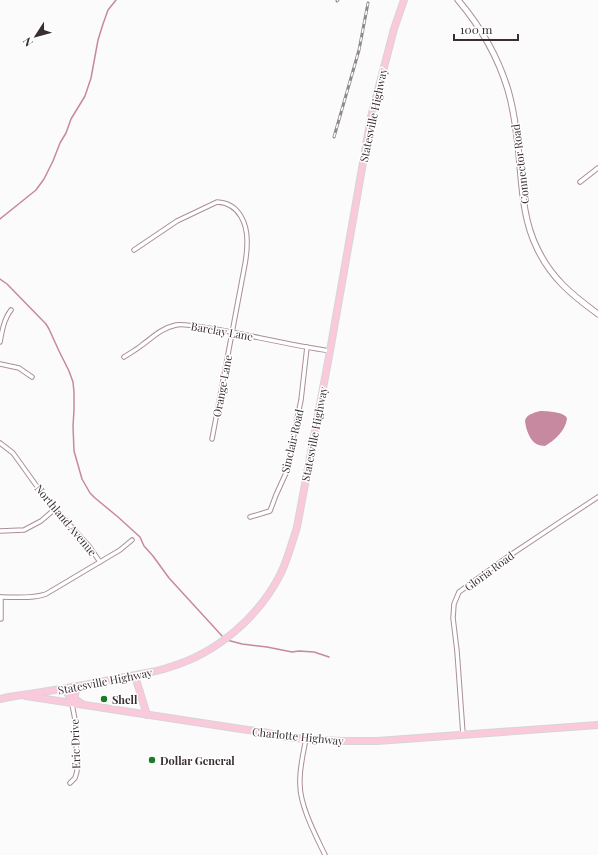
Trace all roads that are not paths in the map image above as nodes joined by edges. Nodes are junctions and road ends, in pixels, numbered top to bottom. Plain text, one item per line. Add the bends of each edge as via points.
1 (404, 0) edge
2 (458, 0) edge
3 (598, 168) edge
4 (580, 182) dead end
5 (134, 250) dead end
6 (11, 310) dead end
7 (598, 314) edge
8 (232, 332) junction
9 (0, 342) edge
10 (307, 348) junction
11 (330, 351) junction
12 (124, 357) dead end
13 (0, 364) edge
14 (32, 377) dead end
15 (212, 439) dead end
16 (0, 443) edge
17 (598, 497) edge
18 (55, 509) junction
19 (250, 518) dead end
20 (0, 531) edge
21 (132, 540) dead end
22 (100, 562) junction
23 (0, 597) edge
24 (1, 619) edge
25 (134, 676) junction
26 (79, 686) junction
27 (62, 689) junction
28 (23, 695) junction
29 (0, 699) edge
30 (70, 704) junction
31 (83, 705) junction
32 (147, 715) junction
33 (598, 725) edge
34 (463, 734) junction
35 (306, 739) junction
36 (70, 783) dead end
37 (325, 855) edge

1 - 11 main road, Statesville Highway via 371,117
2 - 7 street, Connector Road via 490,46 508,89 516,130 526,215 537,248 547,267 560,283
3 - 4 street
5 - 8 street, Orange Lane via 177,221 211,204 223,202 234,207 245,224 247,244
6 - 9 street via 4,323
8 - 10 street, Barclay Lane
8 - 12 street, Barclay Lane via 178,324 158,333
8 - 15 street, Orange Lane
10 - 11 street, Barclay Lane
10 - 19 street, Sinclair Road via 301,400 286,473 270,511
11 - 25 main road, Statesville Highway via 297,527 281,574 253,614 216,646 171,667
13 - 14 street via 19,368
16 - 18 street, Northland Avenue via 13,453
17 - 34 street, Gloria Road via 459,592 454,604 453,618
18 - 20 street via 41,521 24,530
18 - 22 street, Northland Avenue
21 - 22 street
22 - 23 street via 41,596
23 - 24 street
25 - 26 main road, Statesville Highway
25 - 32 main road
26 - 27 main road, Statesville Highway
26 - 31 main road via 75,699
27 - 28 main road, Statesville Highway
27 - 30 main road via 62,696
27 - 31 main road via 73,700
28 - 29 main road, Charlotte Highway
28 - 30 main road, Charlotte Highway
30 - 31 main road, Charlotte Highway
30 - 36 street, Eric Drive via 76,725 78,771
31 - 32 main road, Charlotte Highway
32 - 35 main road, Charlotte Highway
33 - 34 main road, Charlotte Highway
34 - 35 main road, Charlotte Highway via 365,741
35 - 37 street via 300,786 302,801

